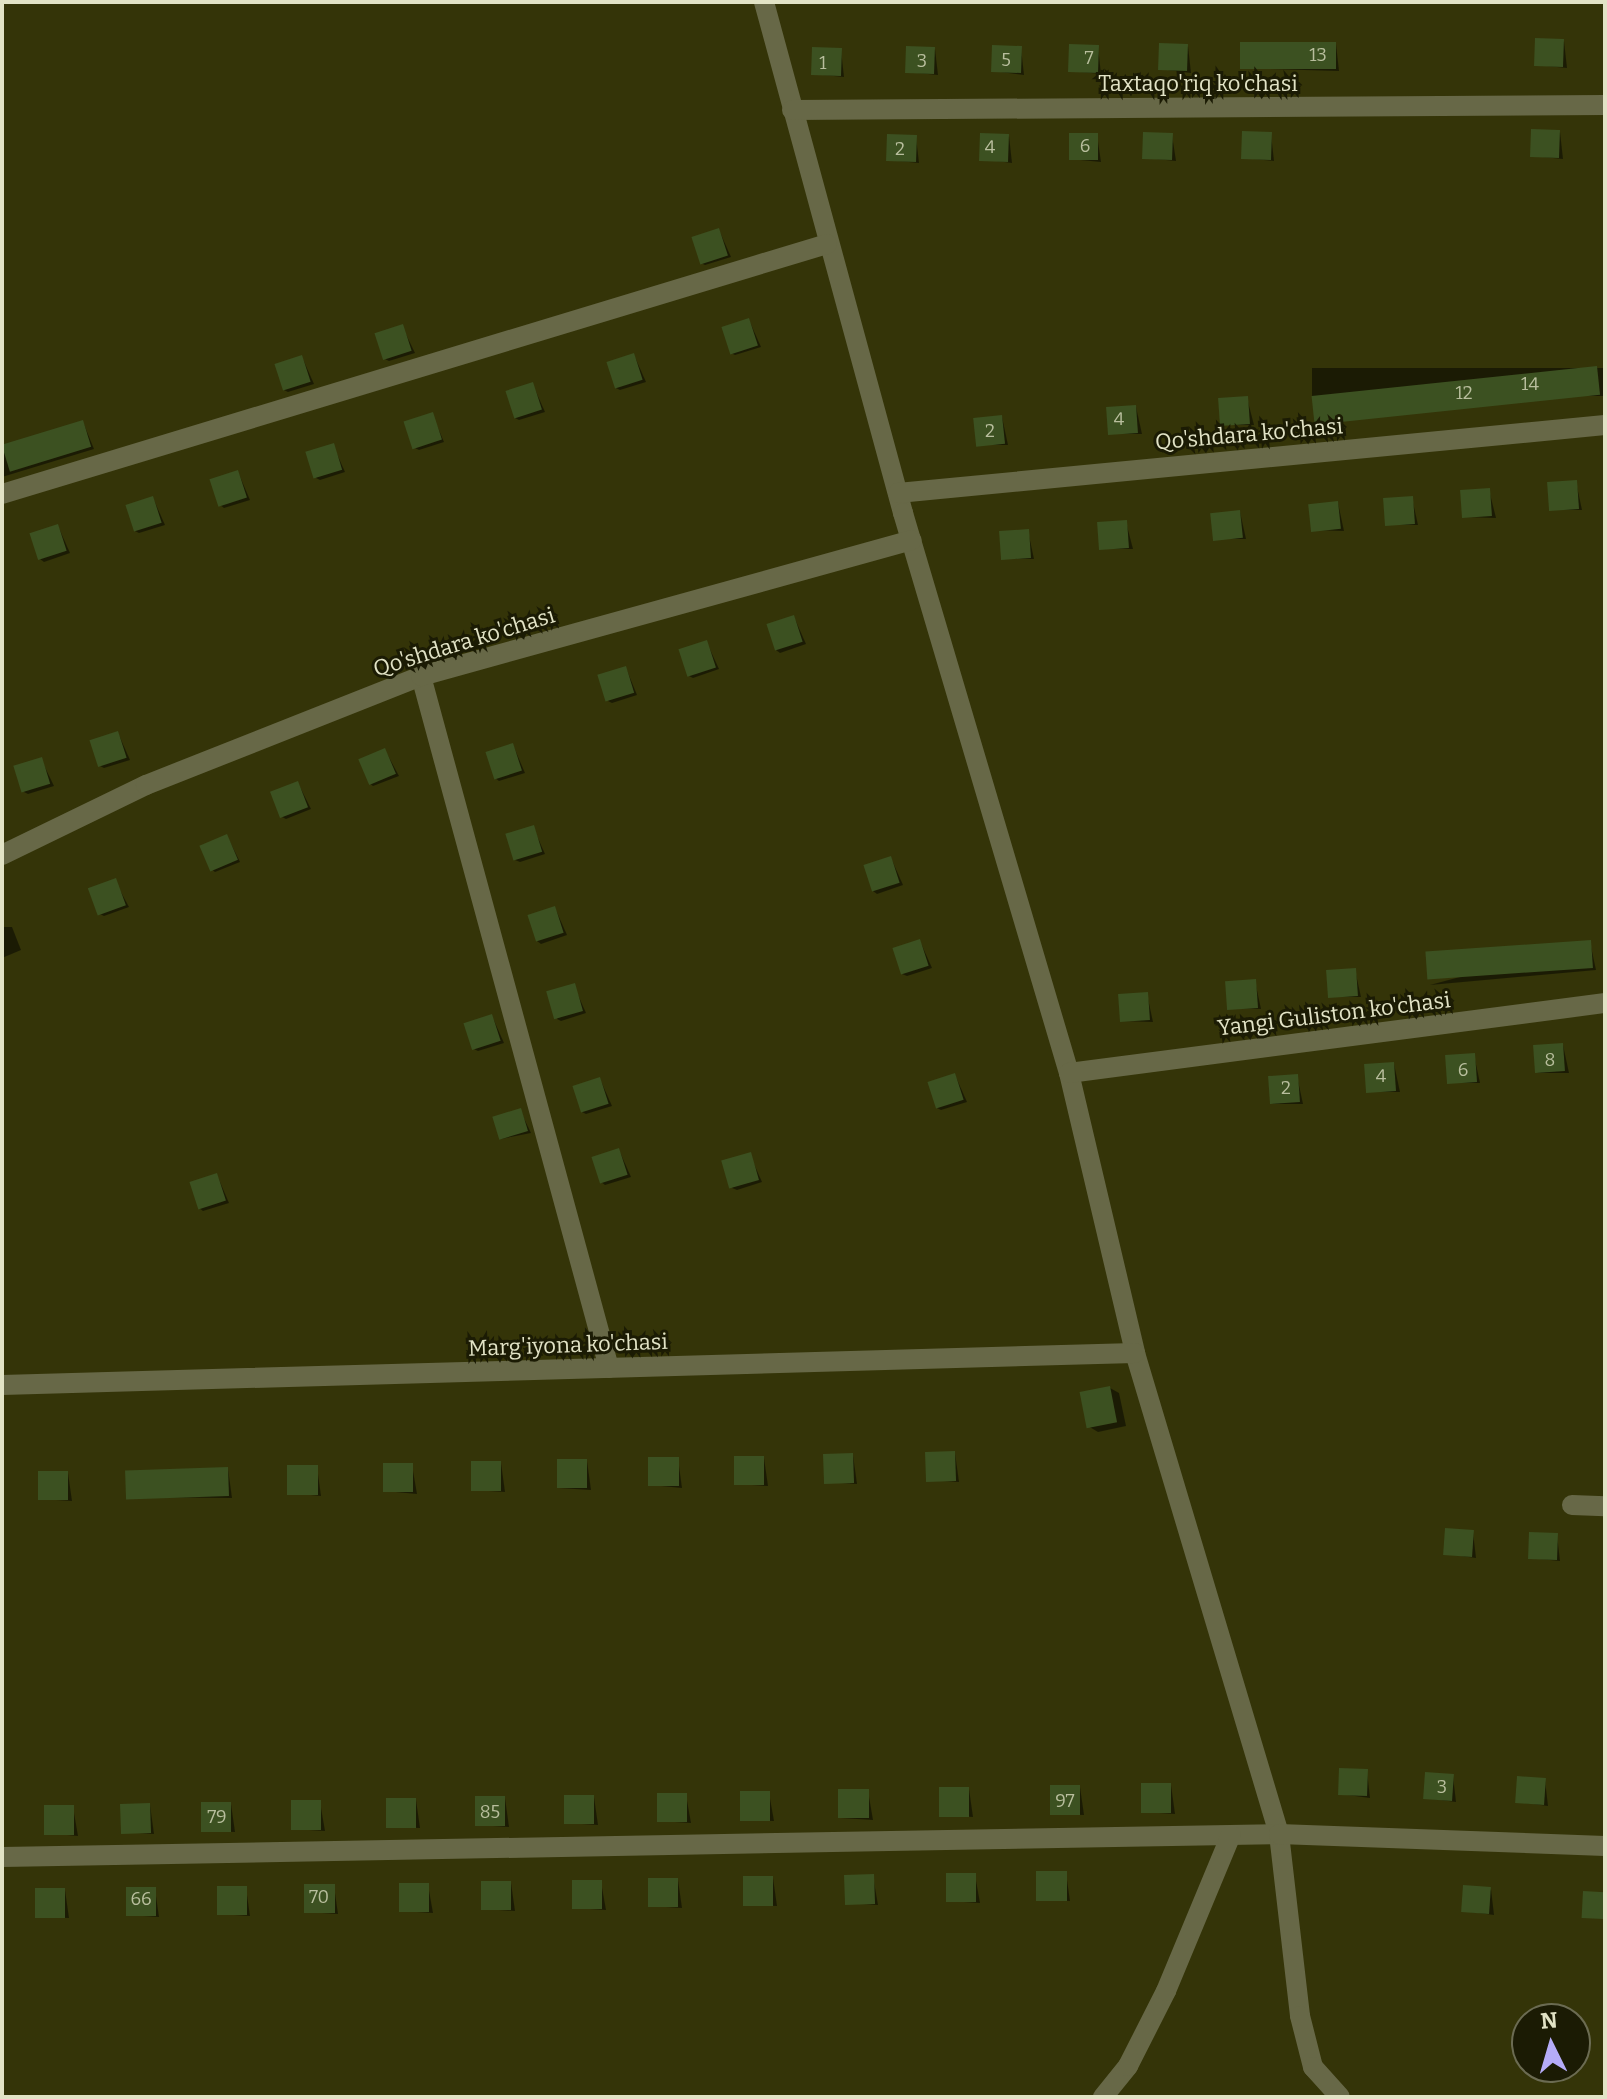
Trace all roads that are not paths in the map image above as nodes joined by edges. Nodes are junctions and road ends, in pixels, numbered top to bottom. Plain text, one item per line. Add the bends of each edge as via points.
1 (764, 2) edge
2 (1605, 105) edge
3 (792, 110) junction
4 (827, 244) junction
5 (1605, 425) edge
6 (898, 493) junction
7 (2, 494) edge
8 (912, 540) junction
9 (421, 676) junction
10 (2, 855) edge
11 (1605, 1003) edge
12 (1069, 1073) junction
13 (1135, 1353) junction
14 (609, 1368) junction
15 (2, 1385) edge
16 (1572, 1505) dead end
17 (1605, 1506) edge
18 (1279, 1834) junction
19 (1231, 1835) junction
20 (1605, 1846) edge
21 (2, 1857) edge
22 (1103, 2097) edge
23 (1340, 2097) edge

1 - 3 street
2 - 3 street, Taxtaqo'riq ko'chasi
3 - 4 street
4 - 6 street
4 - 7 street
5 - 6 street, Qo'shdara ko'chasi
6 - 8 street
8 - 9 street, Qo'shdara ko'chasi
8 - 12 street
9 - 10 street, Qo'shdara ko'chasi via 146,785
9 - 14 street
11 - 12 street, Yangi Guliston ko'chasi
12 - 13 street
13 - 14 street, Marg'iyona ko'chasi
13 - 18 street
14 - 15 street, Marg'iyona ko'chasi
16 - 17 street
18 - 19 street
18 - 20 street
18 - 23 street via 1300,2016 1313,2067
19 - 21 street
19 - 22 street via 1166,1991 1128,2066

